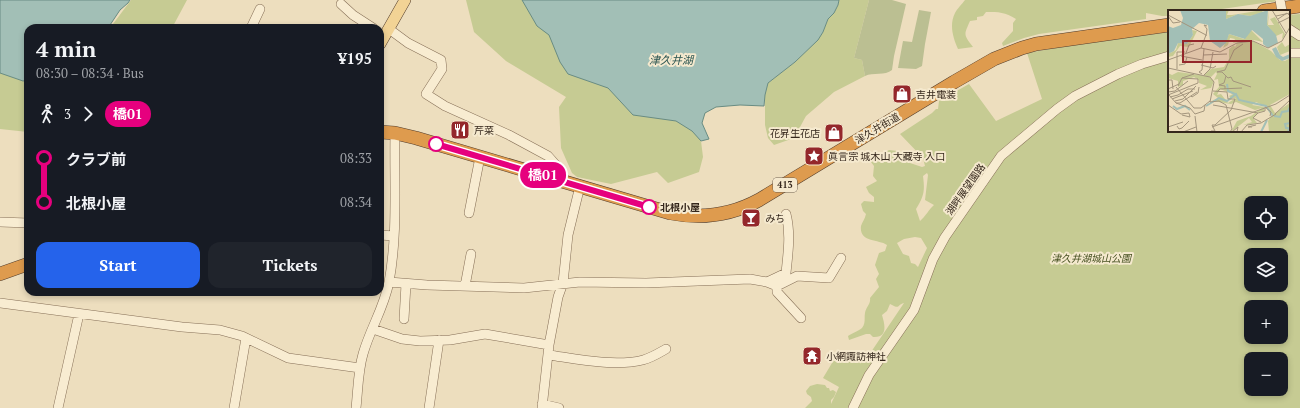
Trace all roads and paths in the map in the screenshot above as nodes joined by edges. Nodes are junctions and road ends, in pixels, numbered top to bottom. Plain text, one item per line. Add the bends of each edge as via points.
1 (405, 0) edge
2 (1280, 0) edge
3 (341, 4) dead end
4 (1300, 6) edge
5 (260, 9) dead end
6 (1271, 10) edge
7 (1282, 10) edge
8 (253, 24) edge
9 (366, 24) edge
10 (1168, 25) edge
11 (1290, 30) edge
12 (384, 35) edge
13 (1300, 36) edge
14 (1168, 56) edge
15 (384, 132) edge
16 (395, 133) junction
17 (480, 157) junction
18 (555, 179) junction
19 (580, 186) junction
20 (469, 212) dead end
21 (786, 214) dead end
22 (0, 222) edge
23 (24, 223) edge
24 (384, 235) edge
25 (394, 236) junction
26 (471, 254) dead end
27 (841, 258) dead end
28 (24, 265) edge
29 (0, 274) edge
30 (384, 279) edge
31 (389, 281) junction
32 (767, 282) junction
33 (563, 283) junction
34 (406, 284) junction
35 (465, 286) junction
36 (777, 286) junction
37 (0, 303) edge
38 (79, 314) junction
39 (801, 318) dead end
40 (404, 319) dead end
41 (373, 329) junction
42 (246, 338) junction
43 (438, 340) junction
44 (549, 344) junction
45 (666, 349) dead end
46 (549, 355) junction
47 (360, 368) junction
48 (542, 406) edge
49 (58, 408) edge
50 (234, 408) edge
51 (356, 408) edge
52 (429, 408) edge
53 (559, 408) edge
54 (853, 408) edge

1 - 12 main road
2 - 7 street, bridge
3 - 9 street
4 - 6 highway
5 - 8 street
10 - 19 highway, 津久井街道 / 413 via 1036,44 1008,54 954,82 759,200 728,213 704,217 681,215
11 - 13 street
12 - 18 street via 408,43 441,60 442,69 426,94 445,106 548,156 556,166
14 - 54 street, 湖畔展望園路 via 1118,74 1075,96 1006,152 982,182 945,237 933,259 914,310 869,375
15 - 16 highway, 津久井街道 / 413
16 - 17 highway, 津久井街道 / 413
16 - 25 street
17 - 18 highway, 津久井街道 / 413
17 - 20 street
18 - 19 highway, 津久井街道 / 413
19 - 33 street via 568,234
21 - 32 street via 790,238 786,273
22 - 23 street
24 - 25 street
25 - 31 street
26 - 35 street
27 - 36 street via 829,278 797,276
28 - 29 highway
30 - 31 street
31 - 34 street
31 - 41 street via 383,306
32 - 33 street via 750,279
32 - 36 street
33 - 35 street via 524,288
33 - 44 street
34 - 35 street
34 - 40 street
36 - 39 street via 777,292
37 - 38 street
38 - 42 street via 220,330
38 - 49 street
41 - 43 street via 402,338
41 - 47 street
42 - 47 street via 288,358
42 - 50 street
43 - 44 street via 485,334
43 - 52 street
44 - 46 street
45 - 46 street via 644,360 619,362
46 - 48 street
47 - 51 street
48 - 53 street

